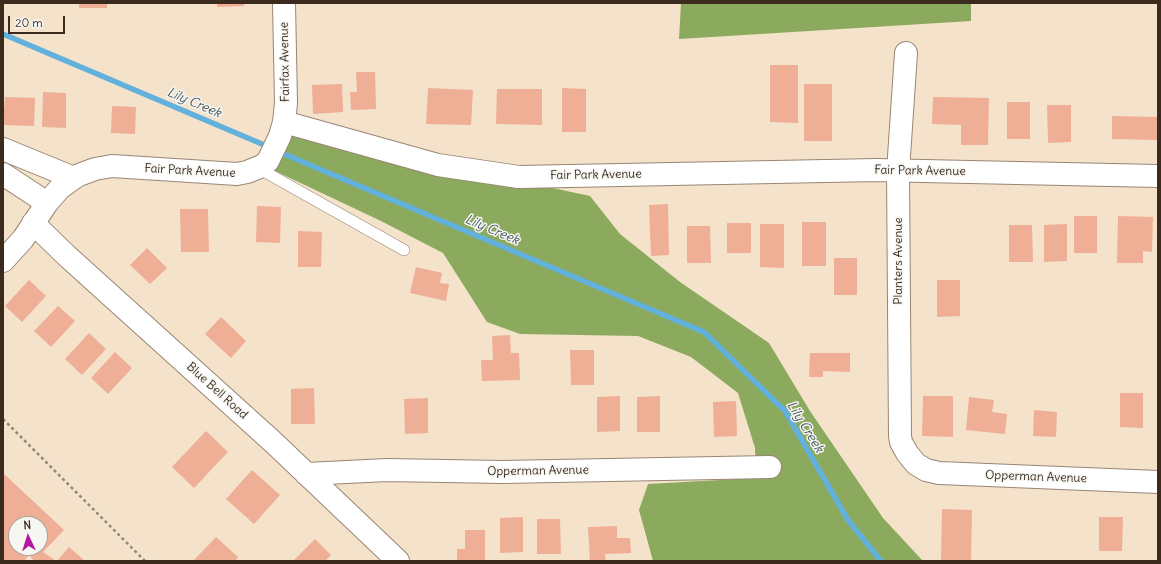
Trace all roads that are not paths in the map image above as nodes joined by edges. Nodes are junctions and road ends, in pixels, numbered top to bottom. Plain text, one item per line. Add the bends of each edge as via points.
1 (284, 3) edge
2 (906, 53) dead end
3 (282, 129) junction
4 (3, 149) edge
5 (263, 165) junction
6 (898, 171) junction
7 (3, 174) edge
8 (1158, 176) edge
9 (74, 178) junction
10 (47, 203) junction
11 (33, 223) junction
12 (404, 250) dead end
13 (3, 261) edge
14 (916, 464) joint
15 (770, 467) dead end
16 (306, 474) junction
17 (1158, 482) edge
18 (398, 561) edge

1 - 3 street, Fairfax Avenue via 286,103
2 - 6 street, Planters Avenue
3 - 5 street
3 - 6 street, Fair Park Avenue via 438,165 519,177
4 - 9 street
5 - 9 street, Fair Park Avenue via 237,174 112,166 95,169
5 - 12 lane
6 - 8 street, Fair Park Avenue
6 - 14 street, Planters Avenue via 900,436 907,453
7 - 10 street
9 - 10 street, Fair Park Avenue via 60,188
10 - 11 street, Fair Park Avenue
11 - 13 street via 23,239
11 - 16 street, Blue Bell Road
14 - 17 street, Opperman Avenue via 939,473
15 - 16 street, Opperman Avenue via 502,472 387,470
16 - 18 street, Blue Bell Road

